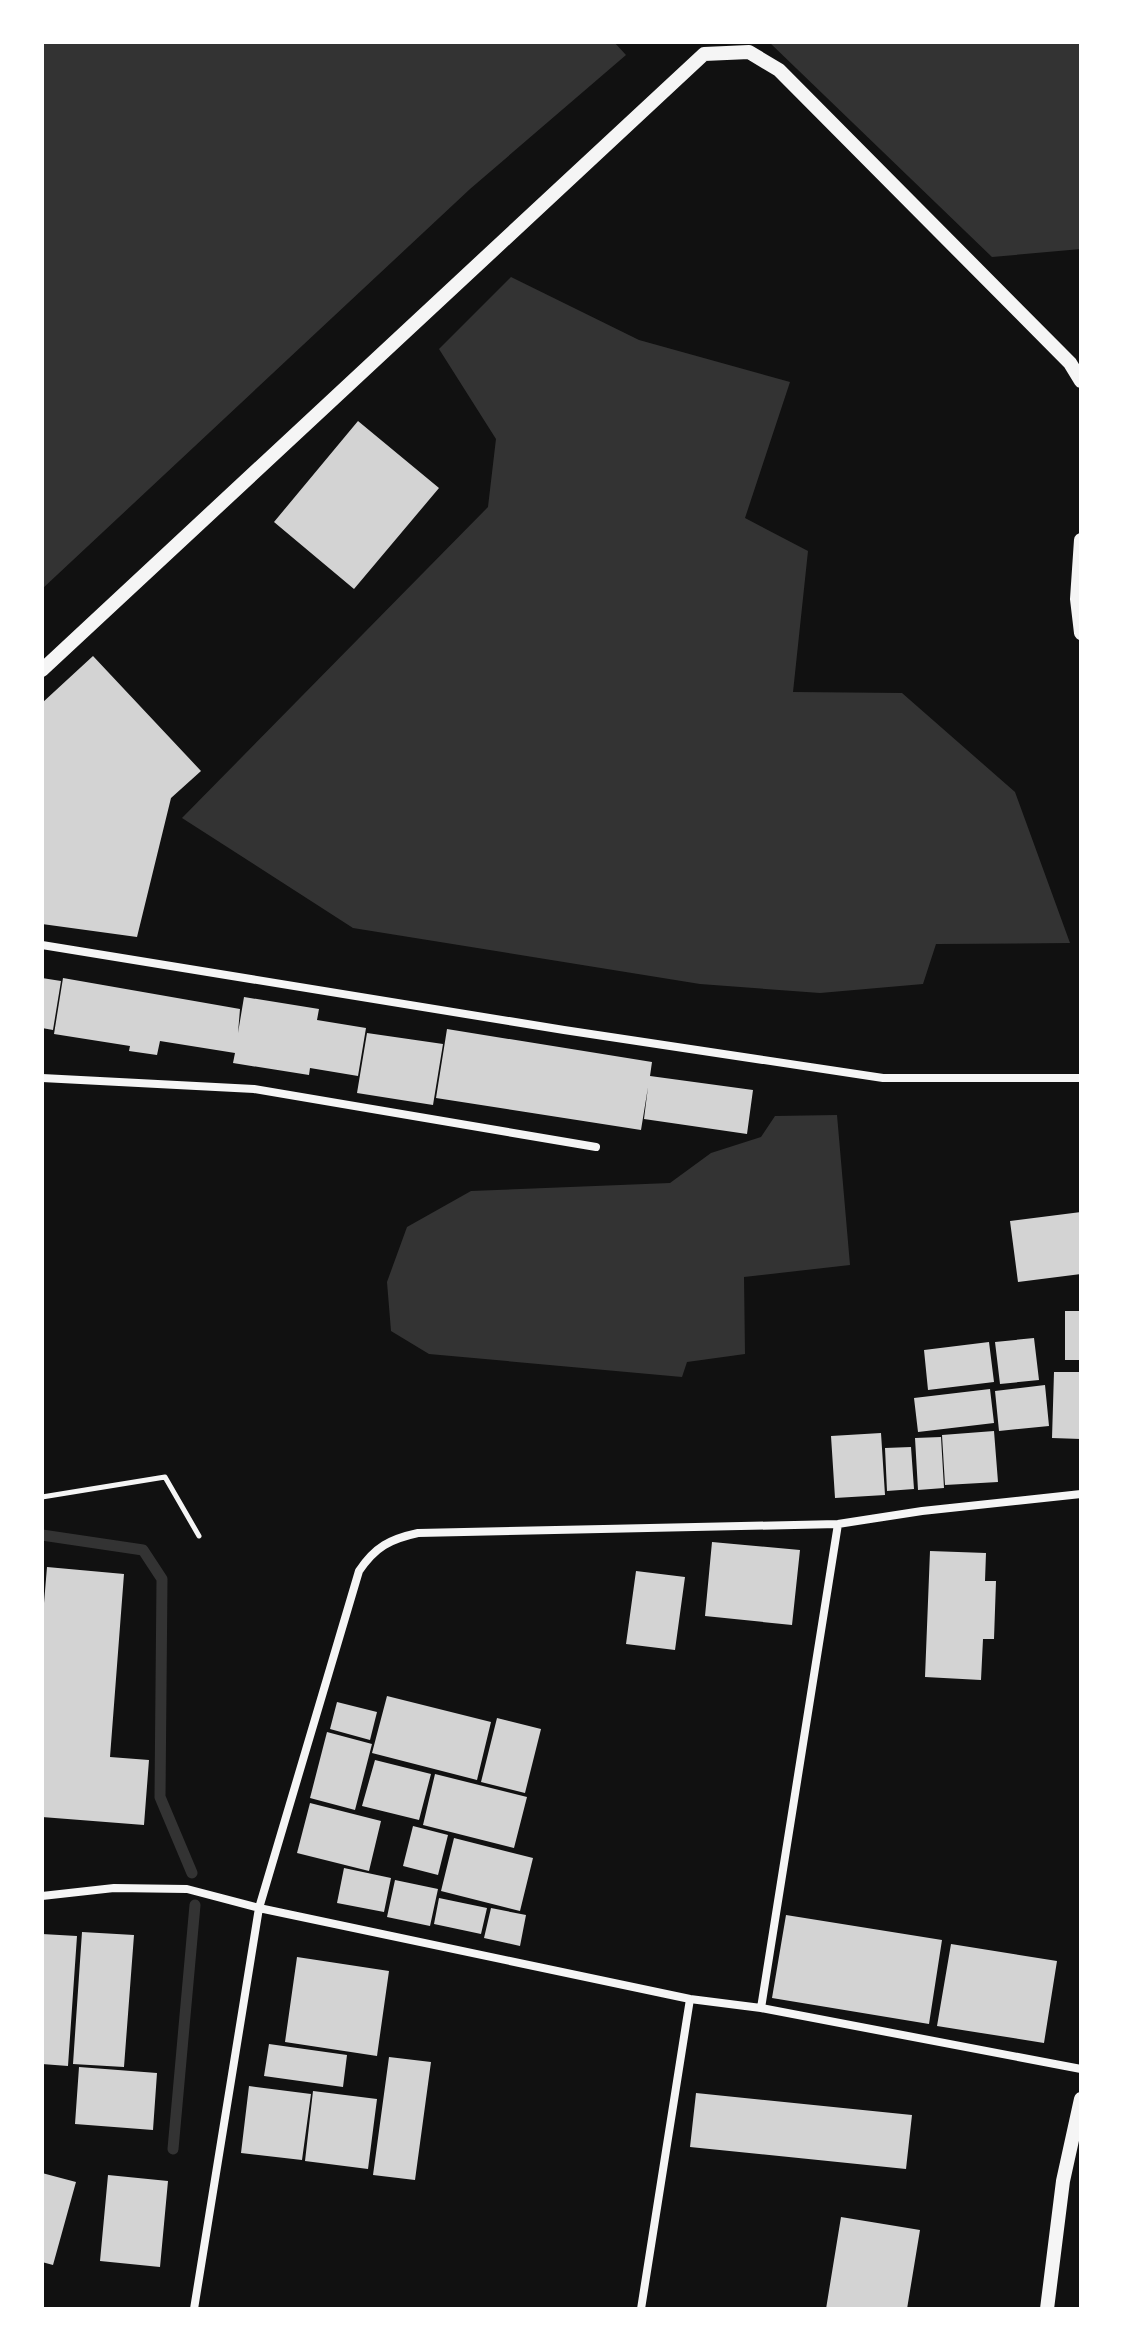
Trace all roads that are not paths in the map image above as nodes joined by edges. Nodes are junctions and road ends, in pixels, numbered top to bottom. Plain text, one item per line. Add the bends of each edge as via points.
1 (1081, 381) edge
2 (1081, 540) edge
3 (1081, 633) edge
4 (42, 670) edge
5 (42, 945) edge
6 (42, 1078) edge
7 (1081, 1078) edge
8 (596, 1147) dead end
9 (1081, 1494) edge
10 (838, 1524) junction
11 (42, 1896) edge
12 (259, 1908) junction
13 (690, 1999) junction
14 (761, 2008) junction
15 (1081, 2069) edge
16 (1081, 2099) edge
17 (194, 2309) edge
18 (641, 2309) edge
19 (1047, 2309) edge

1 - 4 street via 1070,363 779,70 749,52 704,54
2 - 3 street
5 - 7 street via 883,1078
6 - 8 street via 254,1089
9 - 10 street
10 - 12 street via 418,1533 373,1550 359,1571
10 - 14 street
11 - 12 street via 114,1888 187,1889
12 - 13 street
12 - 17 street
13 - 14 street
13 - 18 street
14 - 15 street
16 - 19 street via 1063,2181

